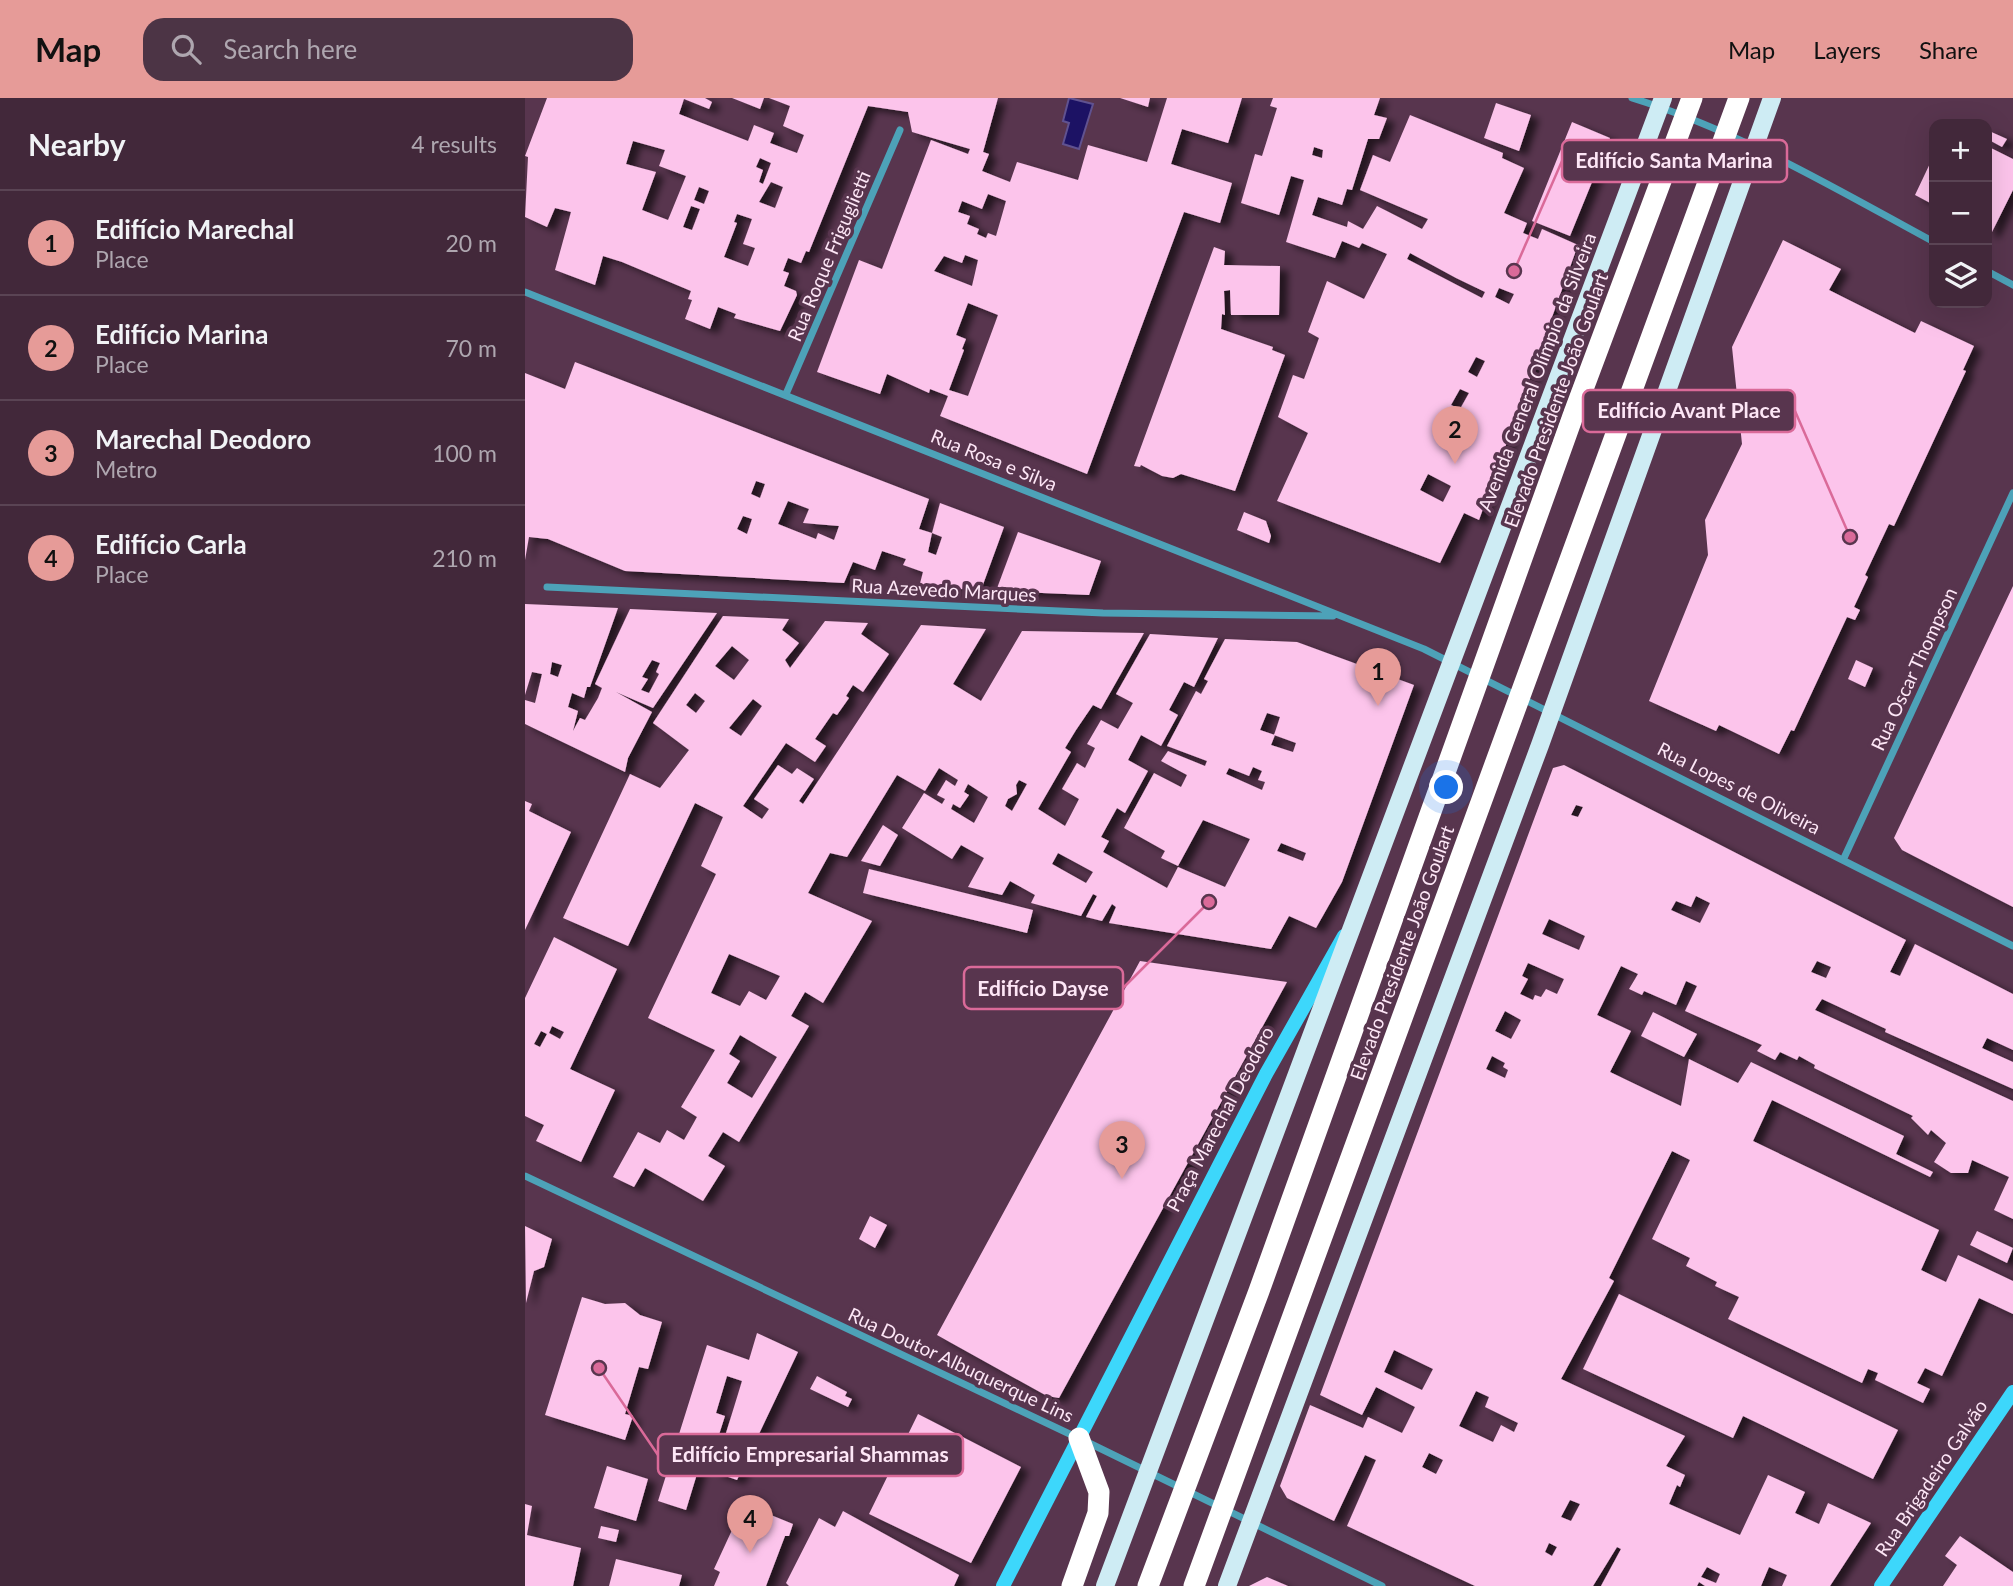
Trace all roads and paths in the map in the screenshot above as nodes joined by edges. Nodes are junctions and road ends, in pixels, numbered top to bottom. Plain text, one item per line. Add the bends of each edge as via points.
1 (1632, 98) edge
2 (1692, 98) edge
3 (1739, 98) edge
4 (1772, 98) edge
5 (1661, 102) edge
6 (900, 130) dead end
7 (1754, 147) junction
8 (1929, 239) edge
9 (1992, 274) edge
10 (2013, 285) edge
11 (525, 292) edge
12 (786, 394) junction
13 (2013, 494) edge
14 (547, 587) dead end
15 (1340, 617) junction
16 (1449, 660) junction
17 (1552, 712) junction
18 (1844, 859) junction
19 (1349, 929) junction
20 (2013, 946) edge
21 (525, 1176) edge
22 (2013, 1391) edge
23 (1079, 1438) junction
24 (1146, 1472) junction
25 (1251, 1524) junction
26 (1003, 1586) edge
27 (1072, 1586) edge
28 (1105, 1586) edge
29 (1148, 1586) edge
30 (1194, 1586) edge
31 (1227, 1586) edge
32 (1382, 1586) edge
33 (1881, 1586) edge

1 - 5 street
2 - 29 highway, Elevado Presidente João Goulart, bridge
3 - 30 highway, Elevado Presidente João Goulart, bridge
4 - 7 main road
5 - 7 street
5 - 16 main road, Avenida General Olímpio da Silveira
6 - 12 street, Rua Roque Friguglietti
7 - 8 street
7 - 17 main road
9 - 10 street
11 - 12 street, Rua Rosa e Silva
12 - 15 street, Rua Rosa e Silva
13 - 18 street, Rua Oscar Thompson
14 - 15 street, Rua Azevedo Marques via 1103,613
15 - 16 street, Rua Rosa e Silva
16 - 17 street, Rua Lopes de Oliveira
16 - 19 main road, Praça Marechal Deodoro
17 - 18 street, Rua Lopes de Oliveira
17 - 25 main road
18 - 20 street, Rua Lopes de Oliveira
19 - 23 main road, Praça Marechal Deodoro via 1266,1074
19 - 24 main road
21 - 23 street, Rua Doutor Albuquerque Lins
22 - 33 main road, Rua Brigadeiro Galvão
23 - 24 street, Rua Doutor Albuquerque Lins
23 - 26 main road, Praça Marechal Deodoro
23 - 27 highway via 1099,1492 1098,1513
24 - 25 street, Rua Doutor Albuquerque Lins
24 - 28 main road
25 - 31 main road
25 - 32 street, Rua Doutor Albuquerque Lins

